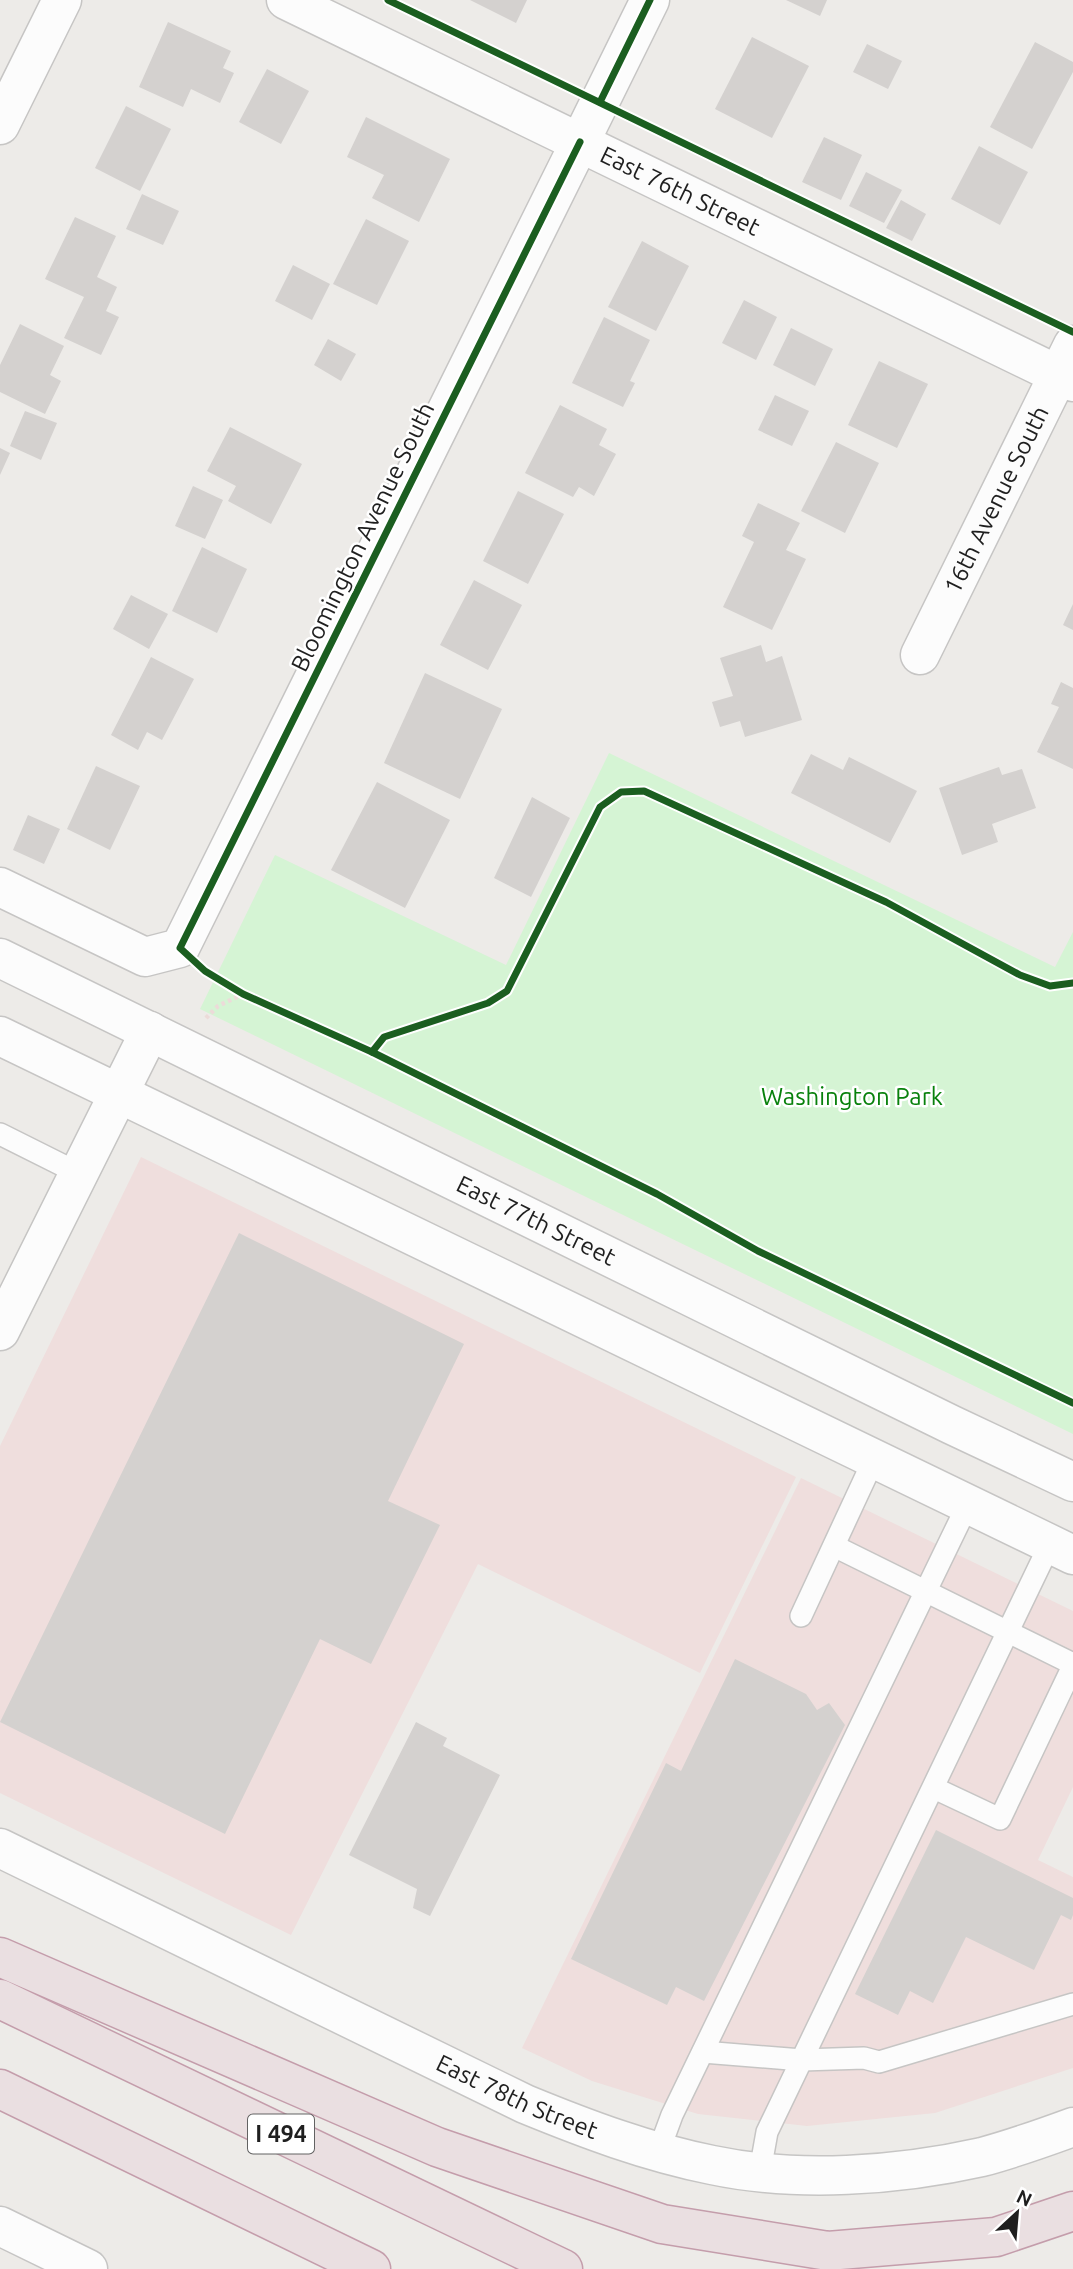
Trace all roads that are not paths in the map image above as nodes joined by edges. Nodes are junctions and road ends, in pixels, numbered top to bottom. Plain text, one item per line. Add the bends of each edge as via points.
1 (62, 0) edge
2 (286, 0) edge
3 (650, 0) edge
4 (0, 125) edge
5 (580, 142) junction
6 (1068, 367) edge
7 (920, 655) dead end
8 (0, 887) edge
9 (0, 958) edge
10 (150, 1031) junction
11 (0, 1035) edge
12 (118, 1093) junction
13 (0, 1134) edge
14 (78, 1173) junction
15 (0, 1331) edge
16 (874, 1459) junction
17 (1073, 1482) edge
18 (968, 1504) junction
19 (834, 1546) junction
20 (1061, 1550) edge
21 (925, 1591) junction
22 (801, 1616) dead end
23 (1009, 1633) junction
24 (1073, 1665) edge
25 (934, 1788) junction
26 (0, 1848) edge
27 (0, 1957) edge
28 (0, 1999) edge
29 (1073, 2004) edge
30 (703, 2053) junction
31 (802, 2060) junction
32 (0, 2089) edge
33 (1073, 2127) edge
34 (658, 2152) junction
35 (760, 2171) junction
36 (1073, 2211) edge
37 (0, 2226) edge
38 (88, 2269) edge
39 (372, 2269) edge
40 (563, 2269) edge

1 - 4 street
2 - 5 street, East 76th Street
3 - 5 street, Bloomington Avenue South
5 - 6 street, East 76th Street
5 - 8 street, Bloomington Avenue South via 180,948 145,957
6 - 7 street, 16th Avenue South
9 - 10 street, East 77th Street
10 - 12 street
10 - 17 street, East 77th Street
11 - 12 street
12 - 14 street
12 - 16 street
13 - 14 lane
14 - 15 street
16 - 18 street
16 - 19 lane
18 - 20 street
18 - 21 lane
19 - 21 lane
19 - 22 lane
20 - 23 lane
21 - 23 lane
21 - 30 lane
23 - 24 lane
23 - 25 lane
24 - 25 lane via 1000,1819
25 - 31 lane
26 - 34 street, East 78th Street via 524,2104
27 - 36 highway via 437,2147 662,2224 828,2251 996,2237
28 - 40 highway, I 494
29 - 31 lane via 894,2059
30 - 31 lane
30 - 34 lane
31 - 35 lane via 767,2132
32 - 39 highway
33 - 35 street, East 78th Street via 982,2157 902,2169 835,2176
34 - 35 street, East 78th Street
37 - 38 street

